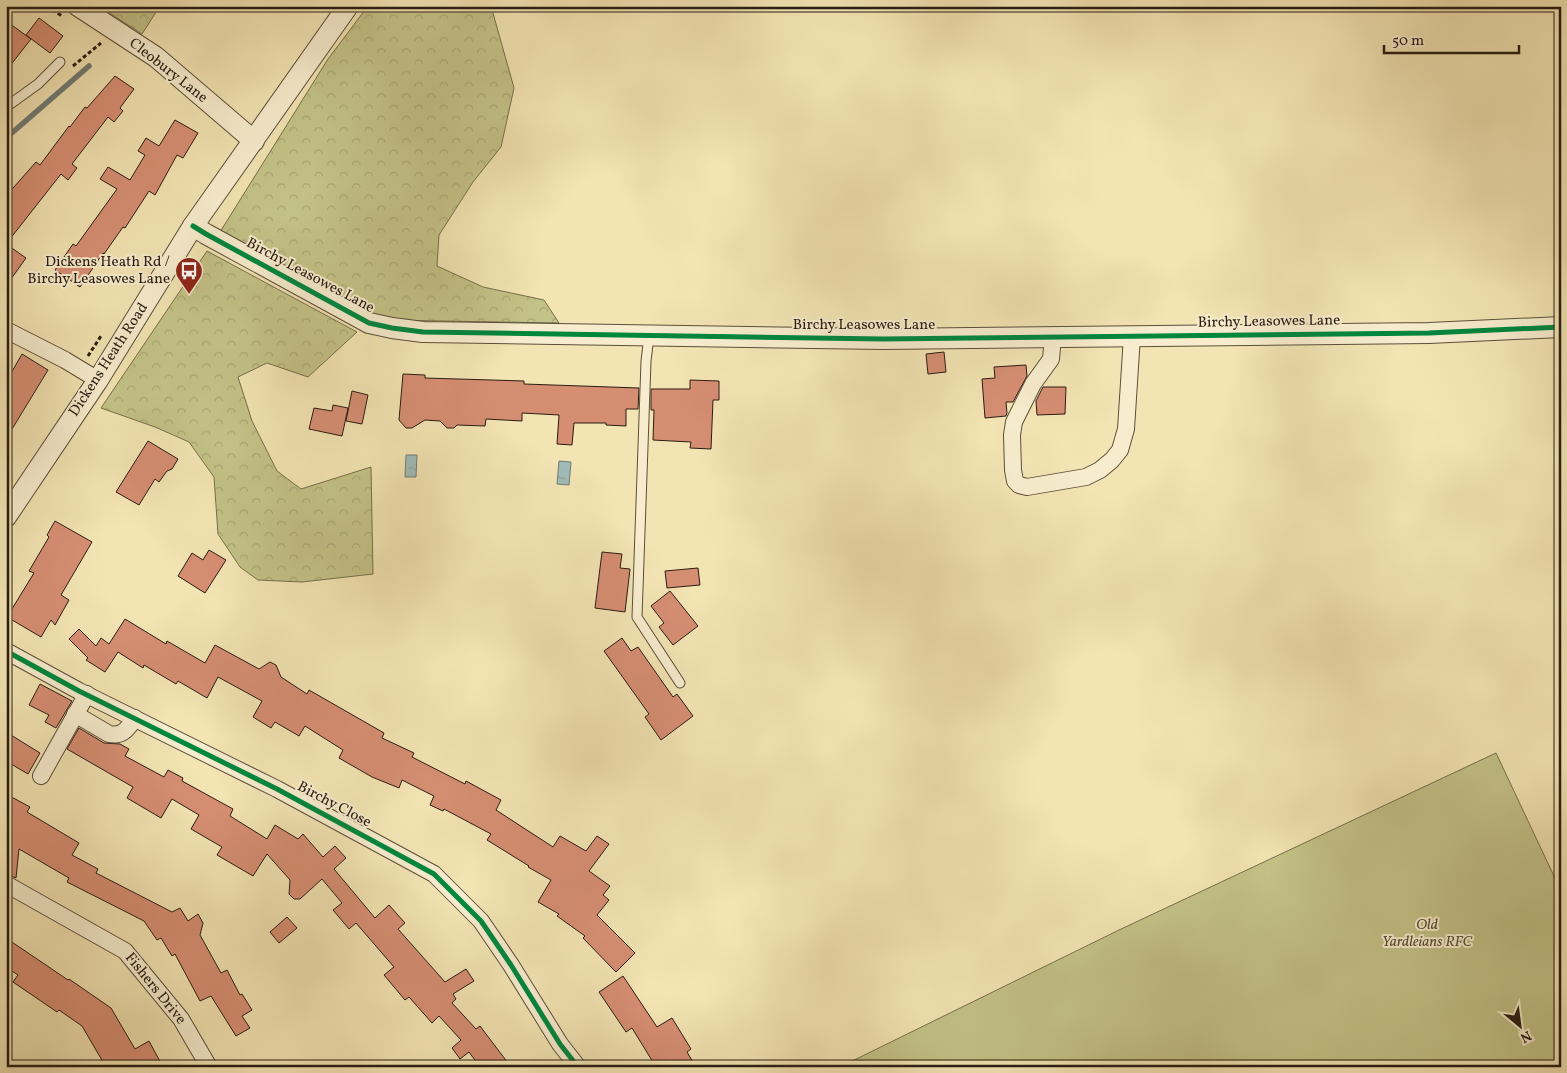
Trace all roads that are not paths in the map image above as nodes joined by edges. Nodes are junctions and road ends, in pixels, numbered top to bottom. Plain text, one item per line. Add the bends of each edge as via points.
1 (78, 6) edge
2 (348, 6) edge
3 (60, 62) dead end
4 (6, 106) edge
5 (254, 141) junction
6 (193, 226) junction
7 (1561, 327) edge
8 (6, 330) edge
9 (649, 336) junction
10 (1132, 336) junction
11 (1053, 337) junction
12 (98, 380) junction
13 (12, 494) edge
14 (6, 517) edge
15 (6, 651) edge
16 (680, 682) dead end
17 (86, 694) junction
18 (75, 714) junction
19 (135, 718) junction
20 (41, 776) dead end
21 (6, 884) edge
22 (209, 1067) edge
23 (578, 1067) edge

1 - 5 street, Cleobury Lane via 156,57
2 - 5 street, Dickens Heath Road
3 - 4 lane via 38,84
5 - 6 street, Dickens Heath Road
6 - 9 street, Birchy Leasowes Lane via 369,323 423,332
6 - 12 street, Dickens Heath Road
7 - 10 street, Birchy Leasowes Lane via 1429,333
8 - 12 street
9 - 11 street, Birchy Leasowes Lane
9 - 16 lane via 637,617
10 - 11 street, Birchy Leasowes Lane
10 - 11 street via 1126,429 1120,450 1106,465 1086,476 1027,487 1015,481 1014,422 1033,384 1051,359
12 - 13 street, Dickens Heath Road
13 - 14 street, Dickens Heath Road
15 - 17 street, Birchy Close
17 - 18 street
17 - 19 street, Birchy Close
18 - 19 street via 115,735 122,734
18 - 20 street
19 - 23 street, Birchy Close via 277,789 434,874 481,921
21 - 22 street, Fishers Drive via 125,951 180,1019

